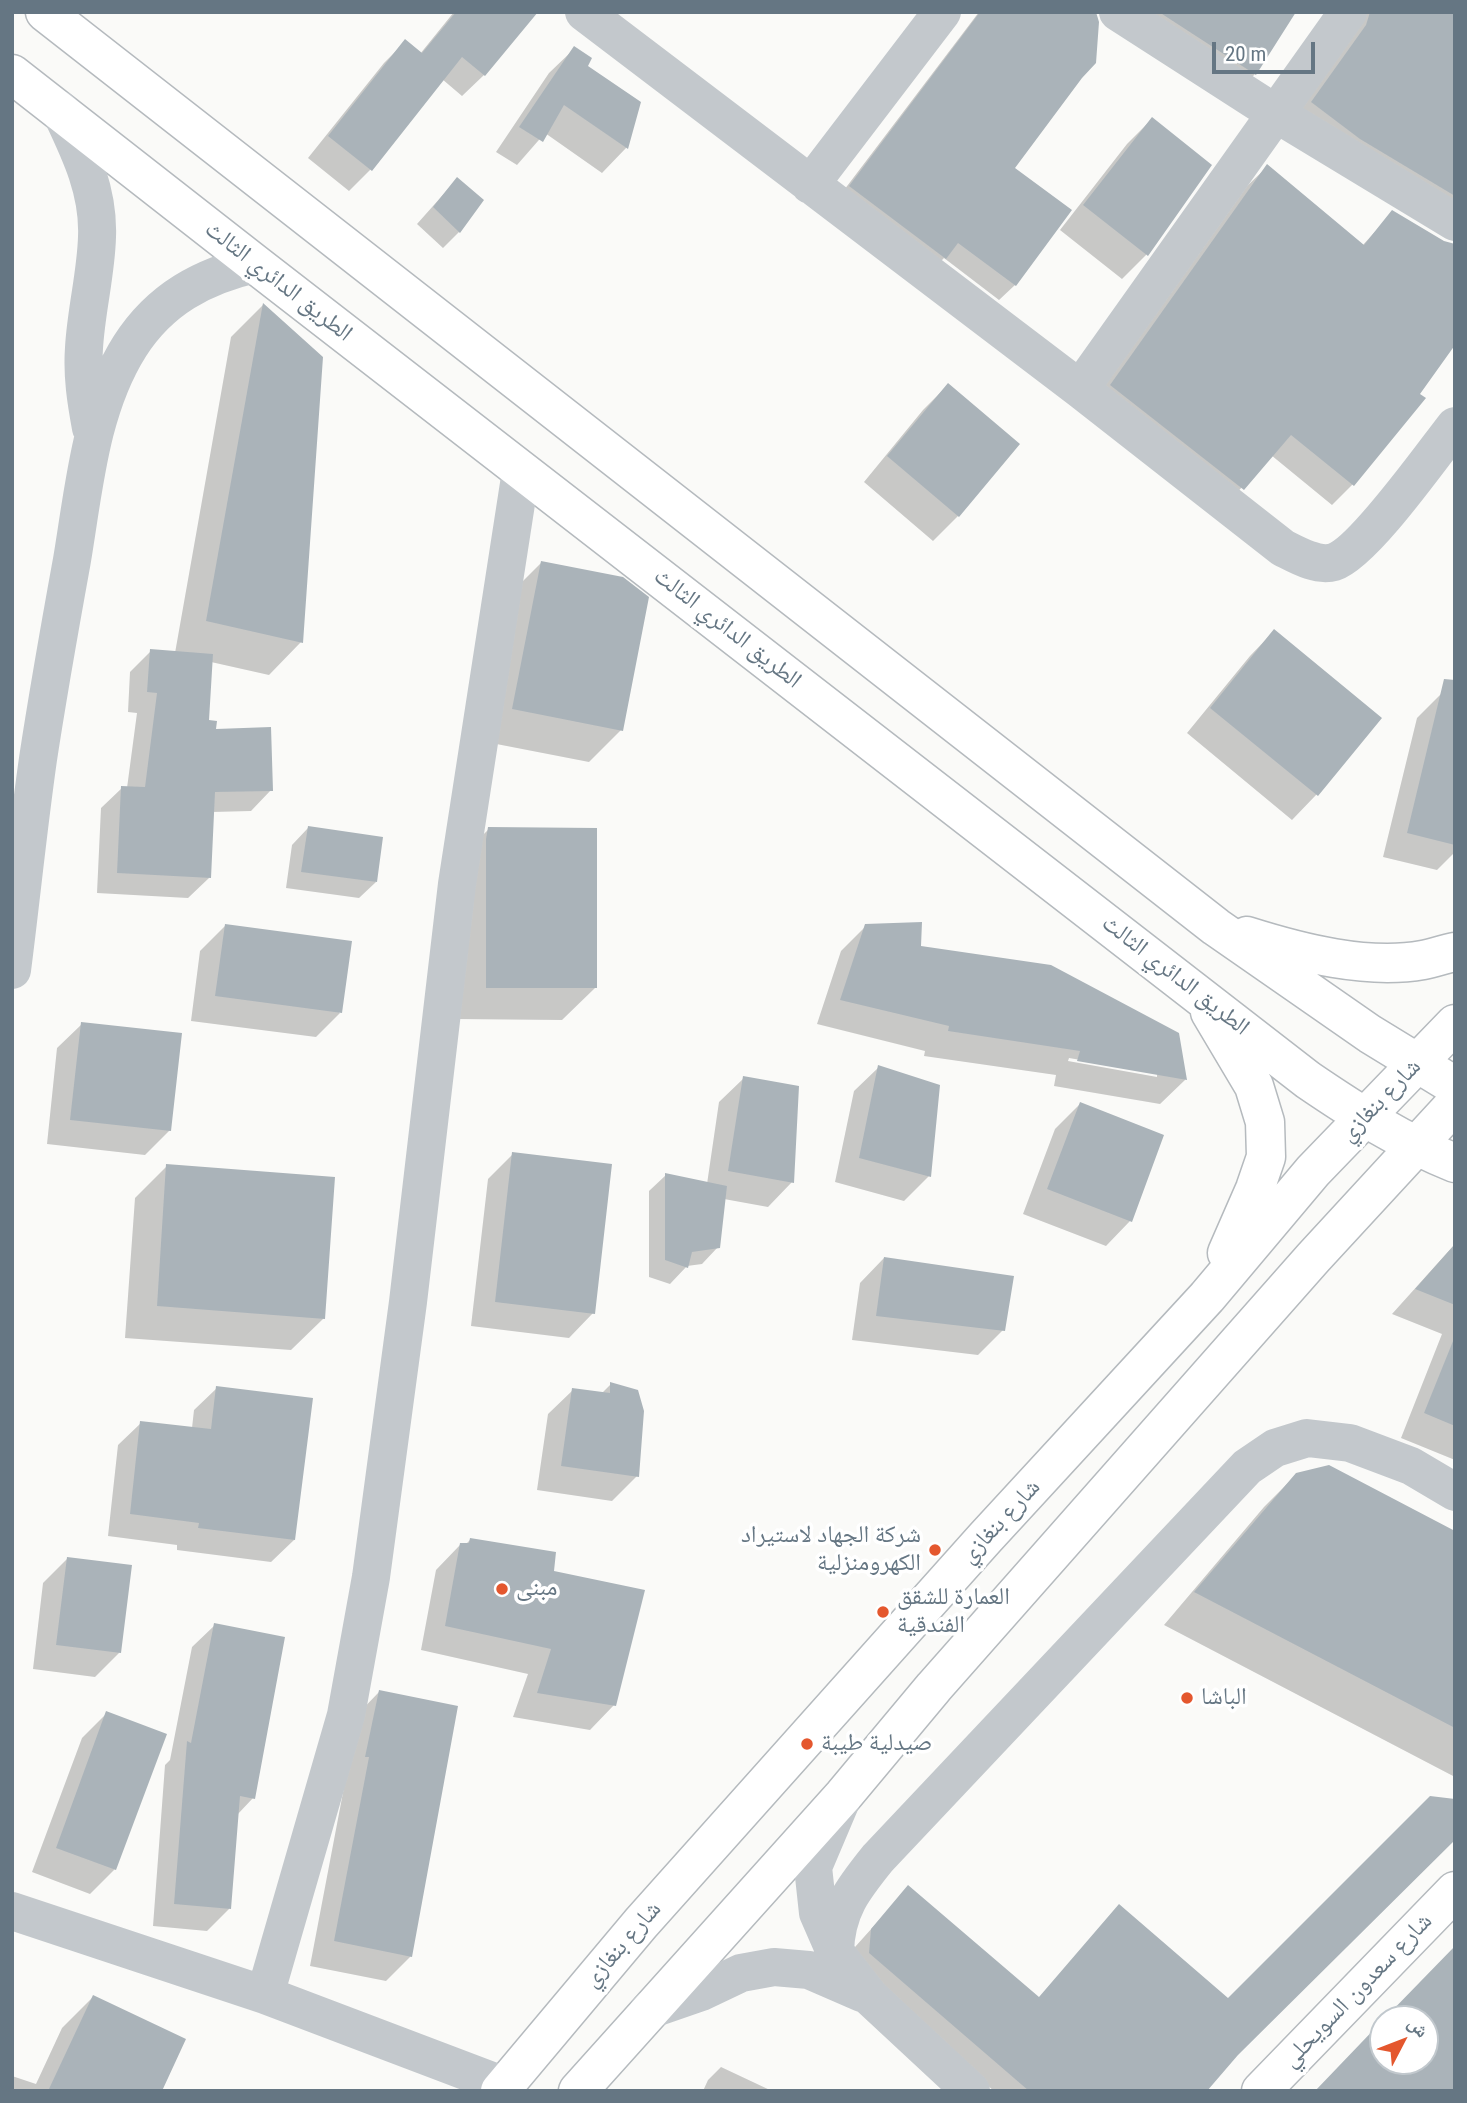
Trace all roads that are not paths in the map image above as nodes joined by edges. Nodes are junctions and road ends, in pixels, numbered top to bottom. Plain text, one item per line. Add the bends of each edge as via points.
1 (45, 12) edge
2 (584, 12) edge
3 (942, 12) edge
4 (1118, 12) edge
5 (1348, 12) edge
6 (12, 74) edge
7 (60, 110) junction
8 (1275, 113) junction
9 (810, 185) junction
10 (1455, 222) edge
11 (255, 264) junction
12 (1080, 388) junction
13 (1455, 426) edge
14 (93, 438) junction
15 (521, 471) junction
16 (1216, 927) junction
17 (1455, 952) edge
18 (12, 970) edge
19 (1201, 995) junction
20 (1455, 1024) edge
21 (1418, 1063) junction
22 (1455, 1086) edge
23 (1455, 1104) edge
24 (1365, 1117) junction
25 (1414, 1147) junction
26 (1455, 1163) edge
27 (1207, 1297) junction
28 (1455, 1492) edge
29 (843, 1796) junction
30 (1455, 1891) edge
31 (12, 1911) edge
32 (835, 1952) junction
33 (265, 1996) junction
34 (870, 1997) junction
35 (649, 2010) junction
36 (503, 2088) edge
37 (578, 2091) edge
38 (971, 2091) edge
39 (1261, 2091) edge

1 - 16 main road
2 - 9 street
3 - 9 street
4 - 8 street
5 - 8 street
6 - 7 main road, الطريق الدائري الثالث
7 - 11 main road, الطريق الدائري الثالث
7 - 14 street via 85,162 94,197 97,235 83,371
8 - 10 street
8 - 12 street
9 - 12 street
11 - 14 street via 190,287 155,315 130,346 110,386
11 - 15 main road, الطريق الدائري الثالث
12 - 13 street via 1283,548 1307,560 1332,562 1352,551
14 - 18 street via 38,760
15 - 19 main road, الطريق الدائري الثالث
15 - 33 street via 457,884 371,1577 346,1714
16 - 17 main road via 1327,957 1377,962 1422,960
16 - 21 main road
19 - 24 main road, الطريق الدائري الثالث via 1308,1080
19 - 27 main road via 1254,1086 1265,1122 1266,1157
20 - 21 main road, شارع بنغازي
21 - 22 main road
21 - 24 main road, شارع بنغازي
23 - 25 main road
24 - 25 main road, الطريق الدائري الثالث
24 - 27 main road, شارع بنغازي
25 - 26 main road, الطريق الدائري الثالث
25 - 29 main road
27 - 36 main road, شارع بنغازي via 641,1923
28 - 32 street via 1411,1466 1350,1443 1307,1438 1275,1448 1247,1467 878,1857 844,1905
29 - 32 street via 813,1867 818,1913
29 - 35 main road
30 - 39 main road, شارع سعدون السويحلي
31 - 33 street
32 - 34 street
33 - 36 street
34 - 35 street via 809,1970 774,1967 741,1973
34 - 38 street
35 - 37 main road

